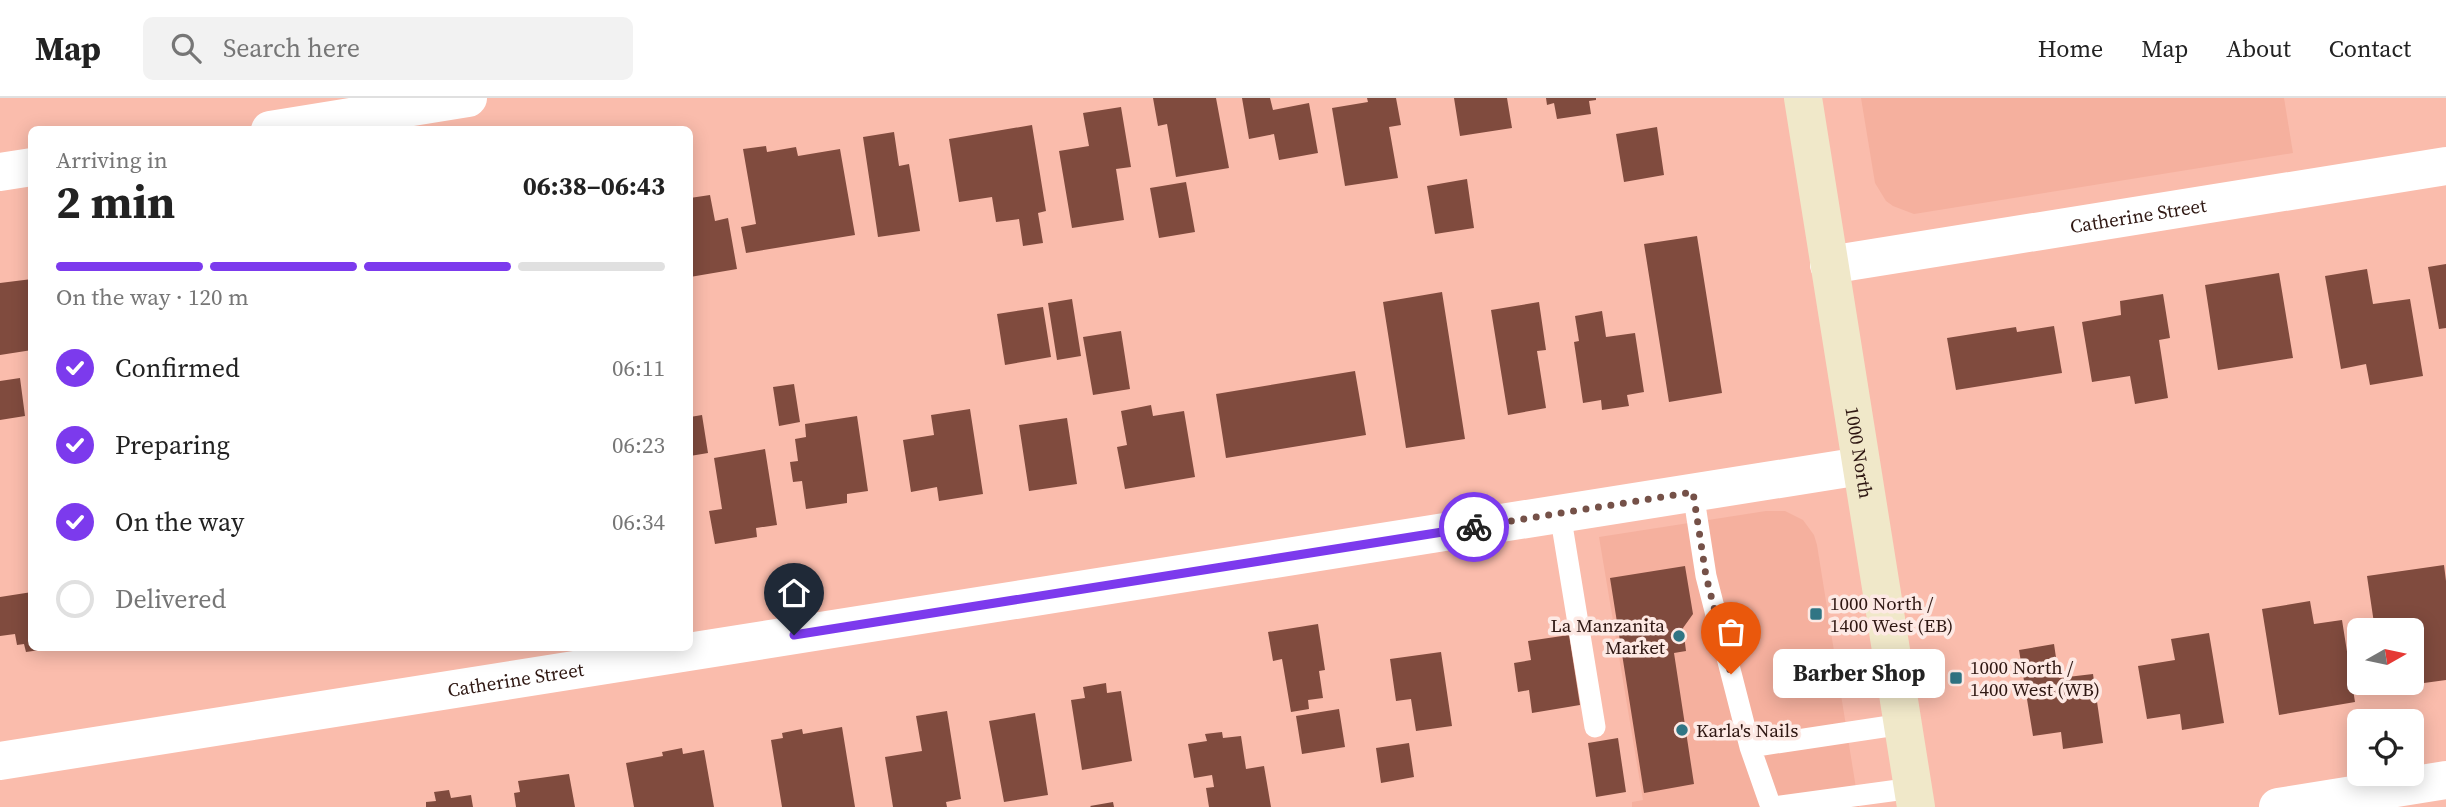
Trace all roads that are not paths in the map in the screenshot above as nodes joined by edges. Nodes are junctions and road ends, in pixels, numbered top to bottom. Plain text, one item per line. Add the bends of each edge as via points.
1 (468, 98) edge
2 (1803, 98) edge
3 (295, 126) edge
4 (2446, 166) edge
5 (28, 168) edge
6 (0, 173) edge
7 (1829, 265) junction
8 (1861, 466) junction
9 (1693, 492) junction
10 (1560, 513) junction
11 (692, 651) edge
12 (693, 651) edge
13 (1903, 724) junction
14 (1595, 727) dead end
15 (1750, 747) junction
16 (0, 761) edge
17 (2446, 780) edge
18 (1914, 798) edge
19 (1772, 807) edge
20 (2278, 807) edge

1 - 3 street
2 - 7 street, 1000 North
4 - 7 street, Catherine Street
5 - 6 street
7 - 8 street, 1000 North
8 - 9 street, Catherine Street
8 - 13 street, 1000 North
9 - 10 street, Catherine Street
9 - 15 lane via 1706,576
10 - 12 street, Catherine Street
10 - 14 lane
11 - 16 street, Catherine Street
13 - 15 lane
13 - 18 street, 1000 North
15 - 19 lane
17 - 20 street
18 - 19 lane

